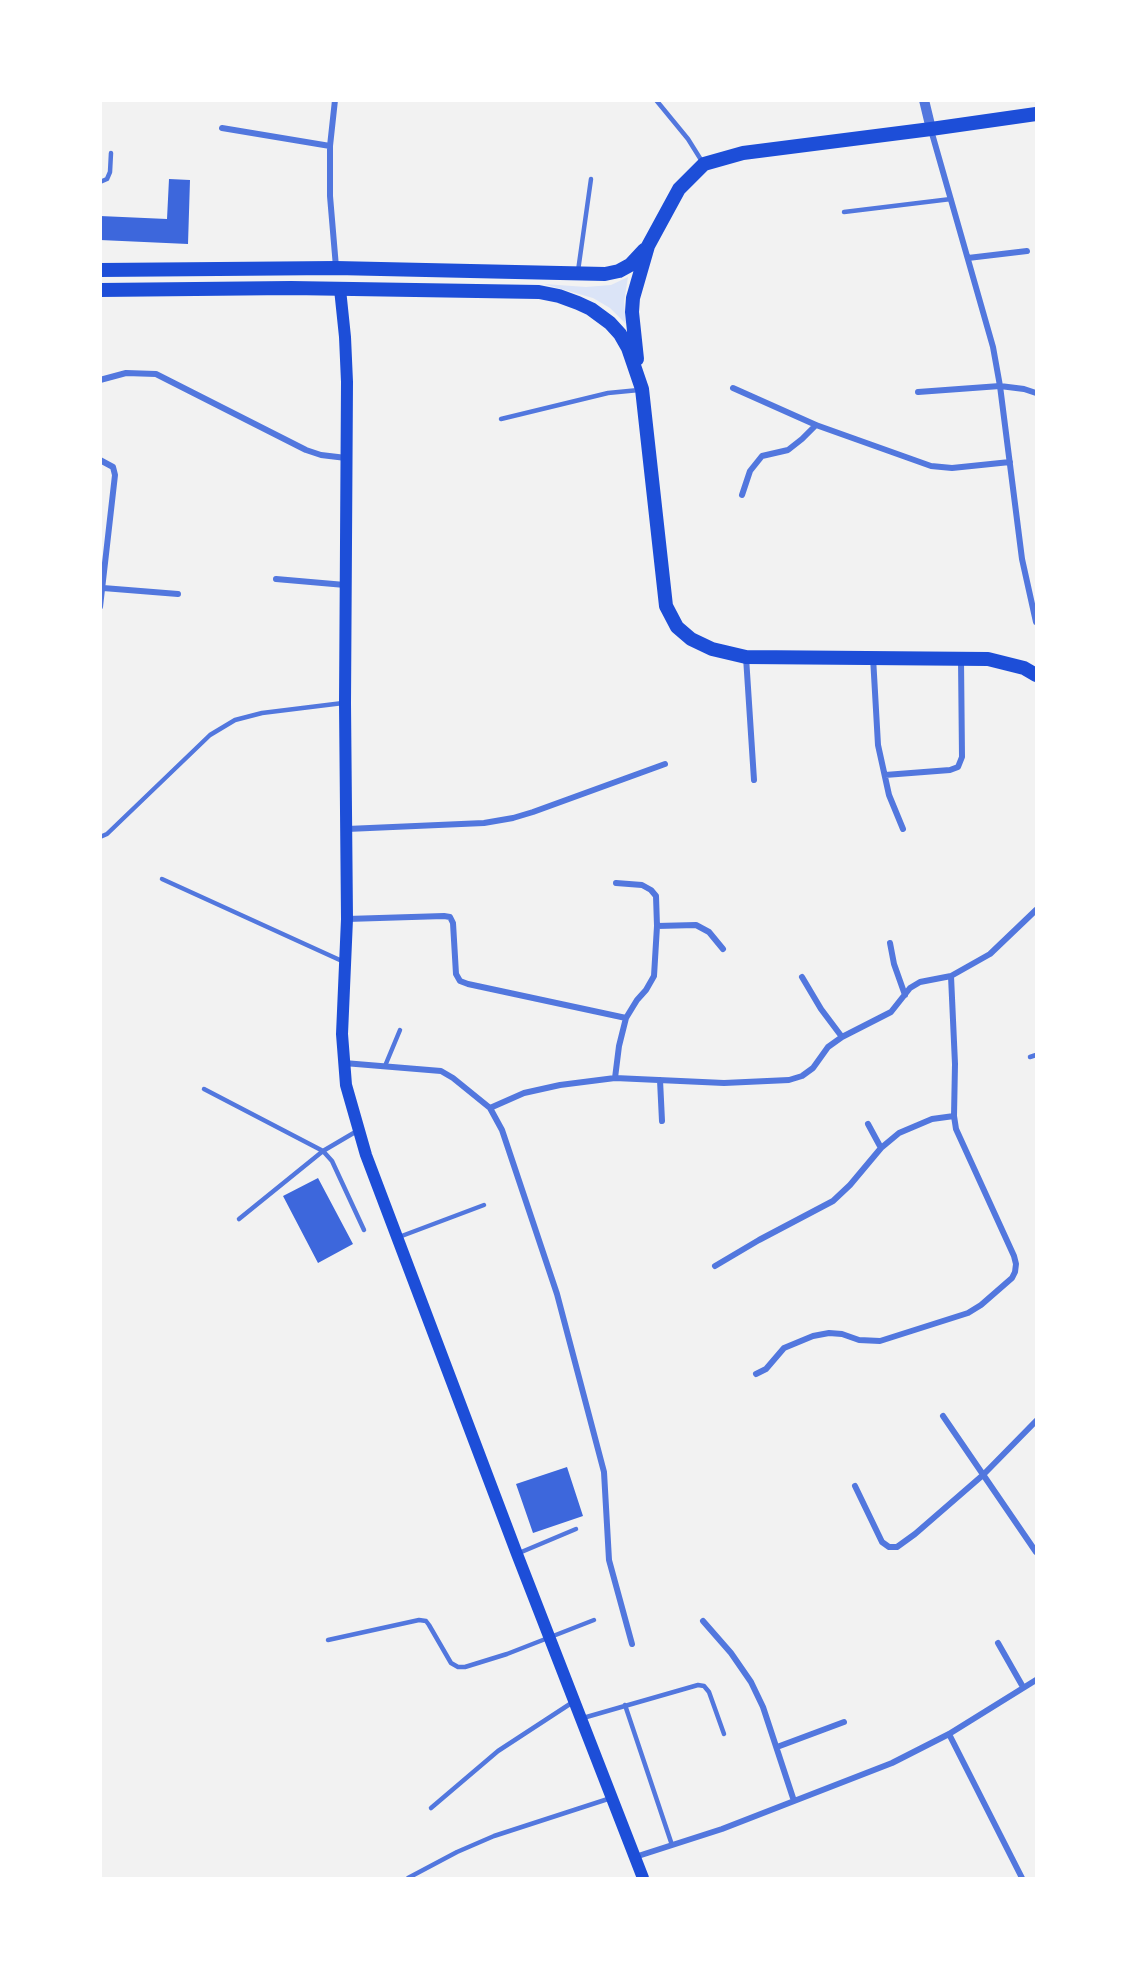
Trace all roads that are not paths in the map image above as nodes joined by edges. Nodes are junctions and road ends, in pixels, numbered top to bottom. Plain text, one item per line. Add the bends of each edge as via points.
1 (335, 100) edge
2 (656, 100) edge
3 (924, 100) edge
4 (1036, 114) edge
5 (222, 128) dead end
6 (931, 129) junction
7 (330, 146) junction
8 (111, 153) dead end
9 (704, 164) junction
10 (591, 179) dead end
11 (100, 182) edge
12 (951, 199) junction
13 (844, 212) dead end
14 (648, 246) junction
15 (1026, 251) dead end
16 (968, 258) junction
17 (336, 268) junction
18 (100, 270) edge
19 (578, 273) junction
20 (339, 289) junction
21 (100, 290) edge
22 (100, 380) edge
23 (1000, 386) junction
24 (733, 388) dead end
25 (642, 389) junction
26 (918, 392) dead end
27 (1036, 393) edge
28 (501, 419) dead end
29 (816, 424) junction
30 (347, 458) junction
31 (100, 460) edge
32 (1010, 462) junction
33 (742, 495) dead end
34 (276, 579) dead end
35 (346, 585) junction
36 (103, 588) junction
37 (178, 594) dead end
38 (100, 607) edge
39 (1036, 622) edge
40 (746, 657) junction
41 (873, 657) junction
42 (961, 657) junction
43 (1036, 675) edge
44 (345, 703) junction
45 (665, 764) dead end
46 (885, 775) junction
47 (754, 780) dead end
48 (347, 829) junction
49 (903, 829) dead end
50 (100, 837) edge
51 (162, 879) dead end
52 (616, 883) dead end
53 (1036, 910) edge
54 (347, 919) junction
55 (657, 926) junction
56 (890, 943) dead end
57 (723, 949) dead end
58 (345, 963) junction
59 (951, 976) junction
60 (802, 977) dead end
61 (905, 995) junction
62 (626, 1018) junction
63 (400, 1030) dead end
64 (842, 1036) junction
65 (1036, 1055) edge
66 (1030, 1057) dead end
67 (343, 1063) junction
68 (385, 1066) junction
69 (615, 1078) junction
70 (660, 1080) junction
71 (204, 1089) dead end
72 (490, 1108) junction
73 (954, 1116) junction
74 (662, 1121) dead end
75 (868, 1124) dead end
76 (358, 1131) junction
77 (881, 1148) junction
78 (323, 1151) junction
79 (484, 1205) dead end
80 (238, 1219) dead end
81 (363, 1230) dead end
82 (398, 1238) junction
83 (715, 1266) dead end
84 (756, 1374) dead end
85 (943, 1416) dead end
86 (1036, 1421) edge
87 (982, 1475) junction
88 (855, 1486) dead end
89 (576, 1529) dead end
90 (1036, 1552) edge
91 (517, 1554) junction
92 (594, 1620) dead end
93 (703, 1622) dead end
94 (549, 1637) junction
95 (327, 1640) dead end
96 (998, 1643) dead end
97 (632, 1644) dead end
98 (1036, 1680) edge
99 (1023, 1687) junction
100 (573, 1702) junction
101 (625, 1706) junction
102 (580, 1718) junction
103 (844, 1722) dead end
104 (724, 1734) dead end
105 (949, 1734) junction
106 (777, 1747) junction
107 (611, 1798) junction
108 (794, 1801) junction
109 (430, 1808) dead end
110 (672, 1845) junction
111 (635, 1857) junction
112 (408, 1878) edge
113 (643, 1878) edge
114 (1022, 1878) edge

1 - 7 street
2 - 9 lane
3 - 6 street
4 - 6 main road
5 - 7 street
6 - 9 main road via 743,153
6 - 12 street
7 - 17 street
8 - 11 lane via 110,172
9 - 14 main road via 679,189
10 - 19 lane
12 - 13 lane
12 - 16 street
14 - 19 main road via 619,271
14 - 25 main road via 632,305
15 - 16 street
16 - 23 street
17 - 18 main road
17 - 19 main road
17 - 20 main road
20 - 21 main road
20 - 25 main road via 539,292 559,296 591,309 615,328 628,348
20 - 30 main road via 345,337
22 - 30 street via 126,373 156,374 306,450
23 - 26 street
23 - 27 street
23 - 32 street
24 - 29 street
25 - 28 lane via 608,393
25 - 40 main road via 666,606 677,627 691,639 712,650
29 - 32 street via 931,466 952,468
29 - 33 street via 788,450 762,456 750,471
30 - 35 main road
31 - 36 street via 112,466 115,475
32 - 39 street via 1022,559
34 - 35 street
35 - 44 main road
36 - 37 street
36 - 38 street
40 - 41 main road
40 - 47 street
41 - 42 main road
41 - 46 street via 878,745
42 - 43 main road via 1005,662
42 - 46 street via 962,757 958,767
44 - 48 main road
44 - 50 lane via 235,720 210,735
45 - 48 street via 513,818 484,823
46 - 49 street
48 - 54 main road
51 - 58 lane
52 - 55 street via 642,885 651,890 656,896
53 - 59 street via 990,954
54 - 58 main road
54 - 62 street via 450,917 460,981
55 - 57 street via 696,925 709,932
55 - 62 street via 654,976
56 - 61 street
58 - 67 main road
59 - 61 street via 920,982
59 - 73 street
60 - 64 street
61 - 64 street via 891,1012
62 - 69 street
63 - 68 lane
64 - 70 street via 813,1068 789,1080
65 - 66 lane
67 - 68 street
67 - 76 main road
68 - 72 street via 441,1071
69 - 70 street
69 - 72 street via 524,1093
70 - 74 street
71 - 78 lane
72 - 97 street via 505,1140 557,1294 604,1472 609,1560
73 - 77 street via 915,1125
73 - 84 street via 956,1129 1014,1256 1012,1278 968,1313 880,1341 829,1333 813,1336 784,1348 766,1369
75 - 77 street
76 - 78 lane
76 - 82 main road
77 - 83 street via 833,1201
78 - 80 lane
78 - 81 lane via 332,1161
79 - 82 lane
82 - 91 main road
85 - 87 street
86 - 87 street
87 - 88 street via 897,1547 882,1542
87 - 90 street
89 - 91 lane
91 - 94 main road
92 - 94 lane
93 - 106 street via 751,1682
94 - 95 lane via 465,1667 451,1663 429,1625 419,1620
94 - 100 main road
96 - 99 street
98 - 99 street
99 - 105 street
100 - 102 main road
100 - 109 lane via 498,1751
101 - 102 lane
101 - 104 lane via 704,1686
101 - 110 lane
102 - 107 main road
103 - 106 street
105 - 108 street via 892,1763
105 - 114 street
106 - 108 street
107 - 111 main road
107 - 112 lane via 494,1836
108 - 110 street
110 - 111 street
111 - 113 main road

